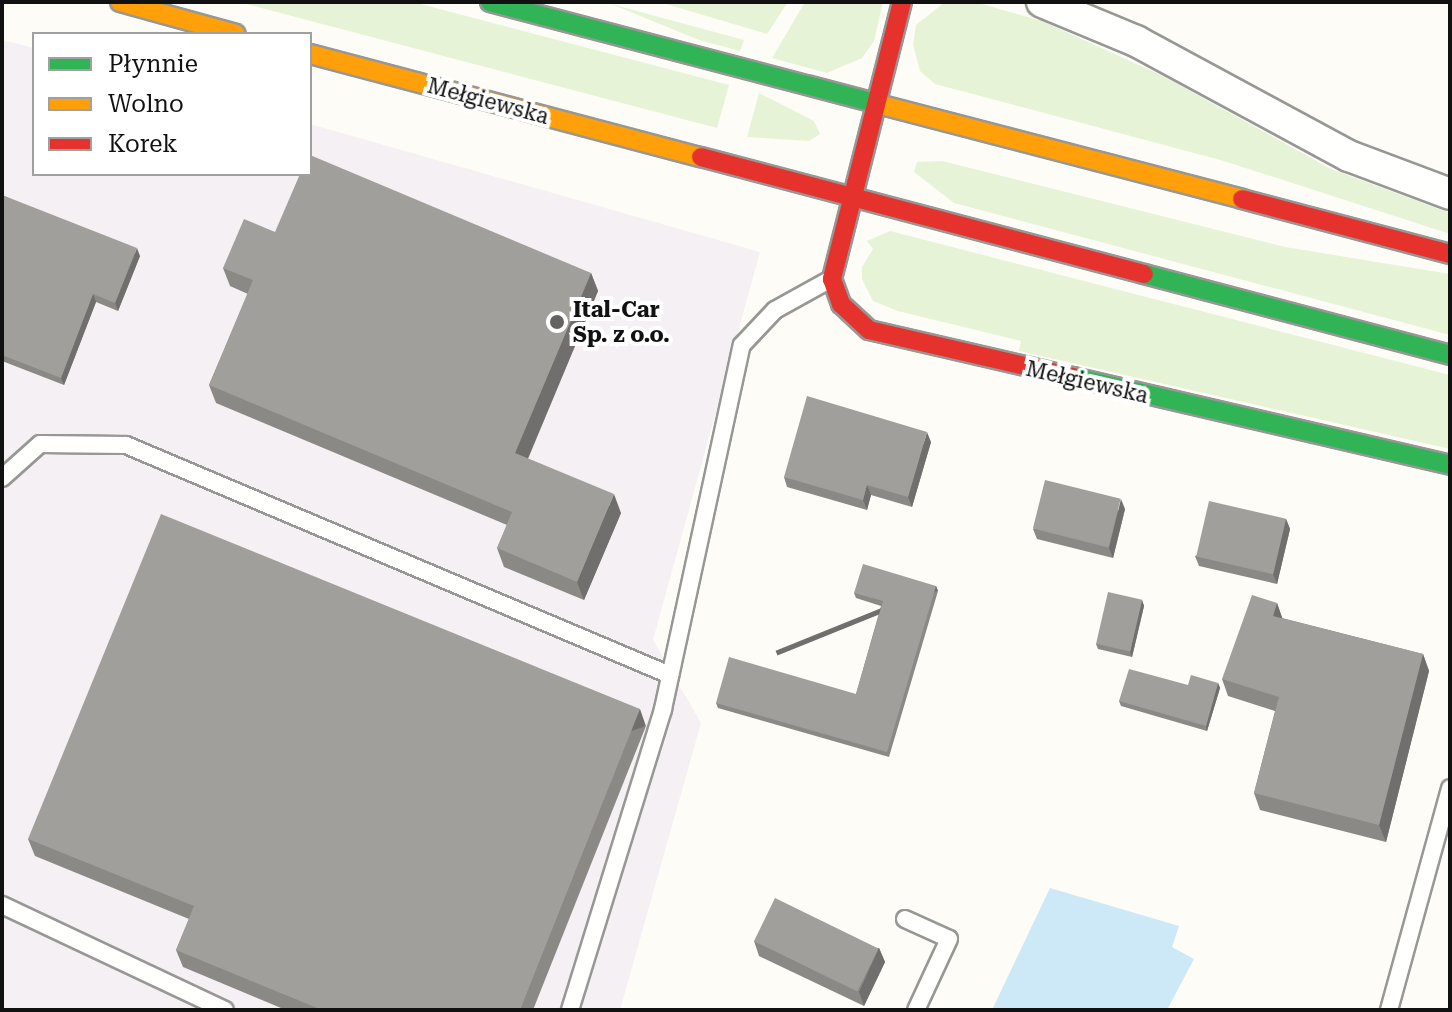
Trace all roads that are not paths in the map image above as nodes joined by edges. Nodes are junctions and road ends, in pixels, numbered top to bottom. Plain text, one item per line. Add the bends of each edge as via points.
1 (120, 2) edge
2 (490, 2) edge
3 (902, 2) edge
4 (1042, 2) edge
5 (229, 32) edge
6 (312, 55) edge
7 (876, 105) junction
8 (1450, 194) edge
9 (852, 198) junction
10 (1450, 254) edge
11 (832, 279) junction
12 (1450, 355) edge
13 (1450, 465) edge
14 (2, 478) edge
15 (670, 675) junction
16 (1450, 788) edge
17 (2, 905) edge
18 (905, 919) dead end
19 (225, 1010) edge
20 (570, 1010) edge
21 (916, 1010) edge
22 (1389, 1010) edge

1 - 5 main road
2 - 7 main road
3 - 7 main road
4 - 8 street via 1136,41 1349,156
6 - 9 main road, Mełgiewska
7 - 9 main road
7 - 10 main road
9 - 11 main road
9 - 12 main road, Mełgiewska
11 - 13 main road, Mełgiewska via 841,304 869,330
11 - 15 lane via 775,310 742,345
14 - 15 lane via 40,444 126,445
15 - 20 lane
16 - 22 lane
17 - 19 lane
18 - 21 lane via 949,939

